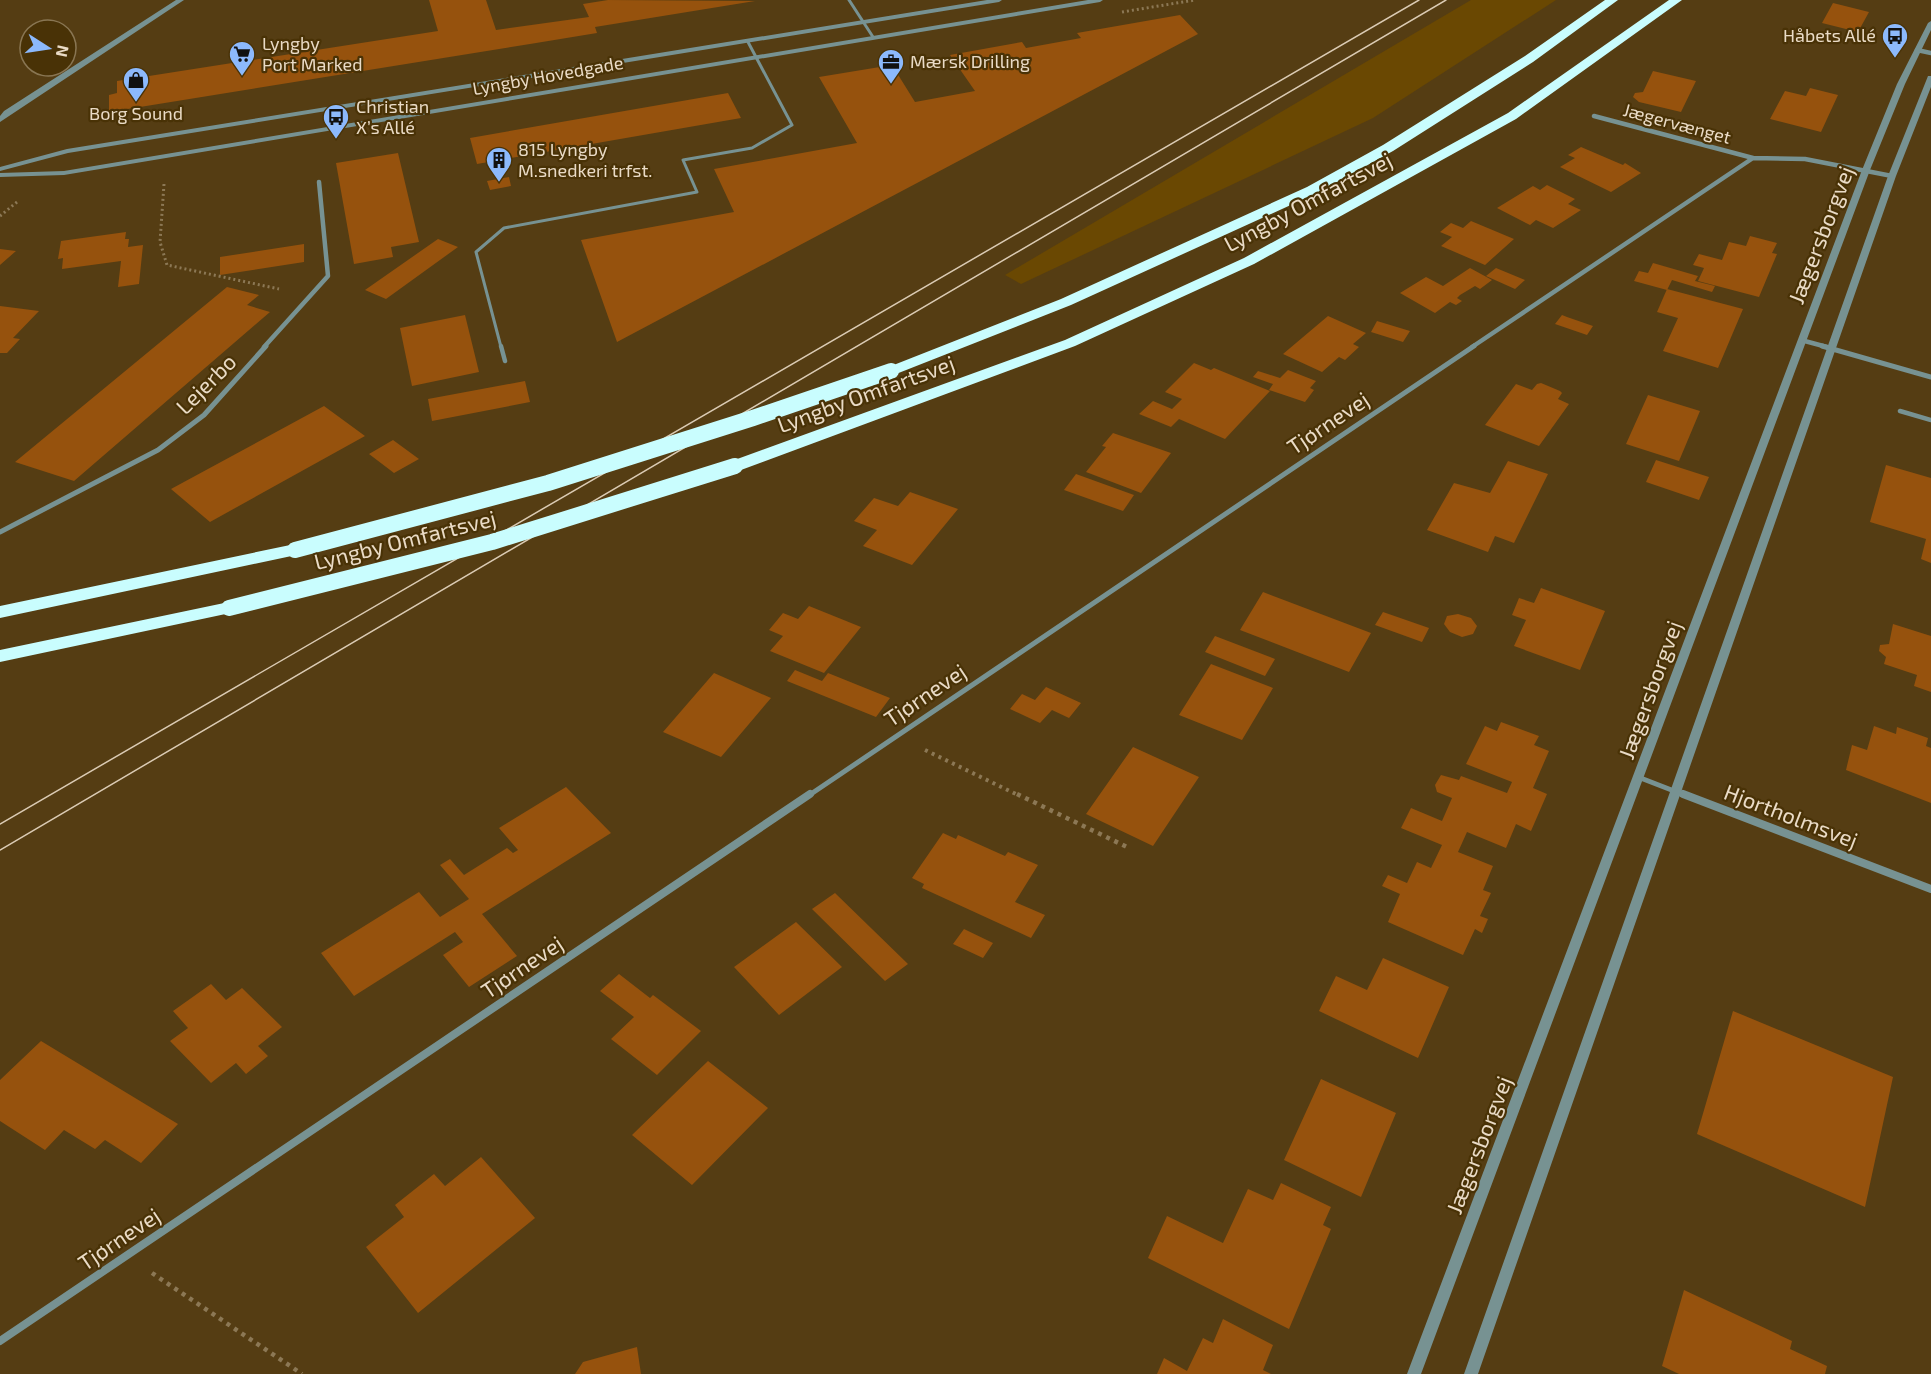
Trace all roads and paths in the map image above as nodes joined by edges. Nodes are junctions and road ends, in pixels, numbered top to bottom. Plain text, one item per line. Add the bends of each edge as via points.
1 (181, 0) edge
2 (849, 0) edge
3 (999, 0) edge
4 (1100, 0) edge
5 (1612, 0) edge
6 (1676, 0) edge
7 (863, 23) junction
8 (1931, 23) edge
9 (873, 37) junction
10 (748, 42) junction
11 (1917, 50) junction
12 (1931, 53) edge
13 (756, 56) junction
14 (1931, 78) edge
15 (465, 87) junction
16 (470, 104) junction
17 (1594, 116) dead end
18 (0, 120) edge
19 (1753, 158) junction
20 (0, 169) edge
21 (1866, 170) junction
22 (165, 174) dead end
23 (0, 175) edge
24 (1892, 176) junction
25 (319, 182) dead end
26 (23, 198) dead end
27 (0, 216) edge
28 (310, 296) junction
29 (1801, 340) junction
30 (1832, 349) junction
31 (505, 361) dead end
32 (1931, 377) edge
33 (1900, 411) dead end
34 (1931, 420) edge
35 (0, 532) edge
36 (0, 612) edge
37 (0, 656) edge
38 (896, 736) junction
39 (1638, 777) junction
40 (1676, 792) junction
41 (1127, 847) dead end
42 (1931, 889) edge
43 (126, 1255) junction
44 (0, 1341) edge
45 (302, 1374) edge
46 (1414, 1374) edge
47 (1471, 1374) edge

1 - 18 street
2 - 7 lane
3 - 7 street, Lyngby Hovedgade
4 - 9 street, Lyngby Hovedgade
5 - 36 highway, Lyngby Omfartsvej, bridge via 1428,123 1312,190 1066,302 891,371 548,483 295,550
6 - 37 highway, Lyngby Omfartsvej, bridge via 1512,116 1249,261 1070,343 735,466 492,542 230,608
7 - 9 lane
7 - 10 street, Lyngby Hovedgade
8 - 11 street, Jægersborgvej
9 - 13 street, Lyngby Hovedgade
10 - 13 lane
10 - 15 street, Lyngby Hovedgade
11 - 12 street
11 - 21 street, Jægersborgvej
13 - 16 street, Lyngby Hovedgade
13 - 31 lane via 792,125 752,148 683,160 697,192 504,228 476,252
14 - 24 street, Jægersborgvej
15 - 16 street
15 - 20 street, Lyngby Hovedgade via 67,151
16 - 23 street, Lyngby Hovedgade via 64,173
17 - 19 street, Jægervænget
19 - 21 street via 1800,158
19 - 38 street, Tjørnevej
21 - 24 street
21 - 29 street, Jægersborgvej
22 - 28 path via 160,242 167,265
24 - 30 street, Jægersborgvej
25 - 28 street, Lejerbo via 328,276
26 - 27 path
28 - 35 street, Lejerbo via 204,415 167,443
29 - 30 street
29 - 39 street, Jægersborgvej
30 - 32 street
30 - 40 street, Jægersborgvej
33 - 34 lane
38 - 41 path
38 - 43 street, Tjørnevej
39 - 40 street, Hjortholmsvej
39 - 46 street, Jægersborgvej
40 - 42 street, Hjortholmsvej
40 - 47 street, Jægersborgvej
43 - 44 street, Tjørnevej
43 - 45 path

